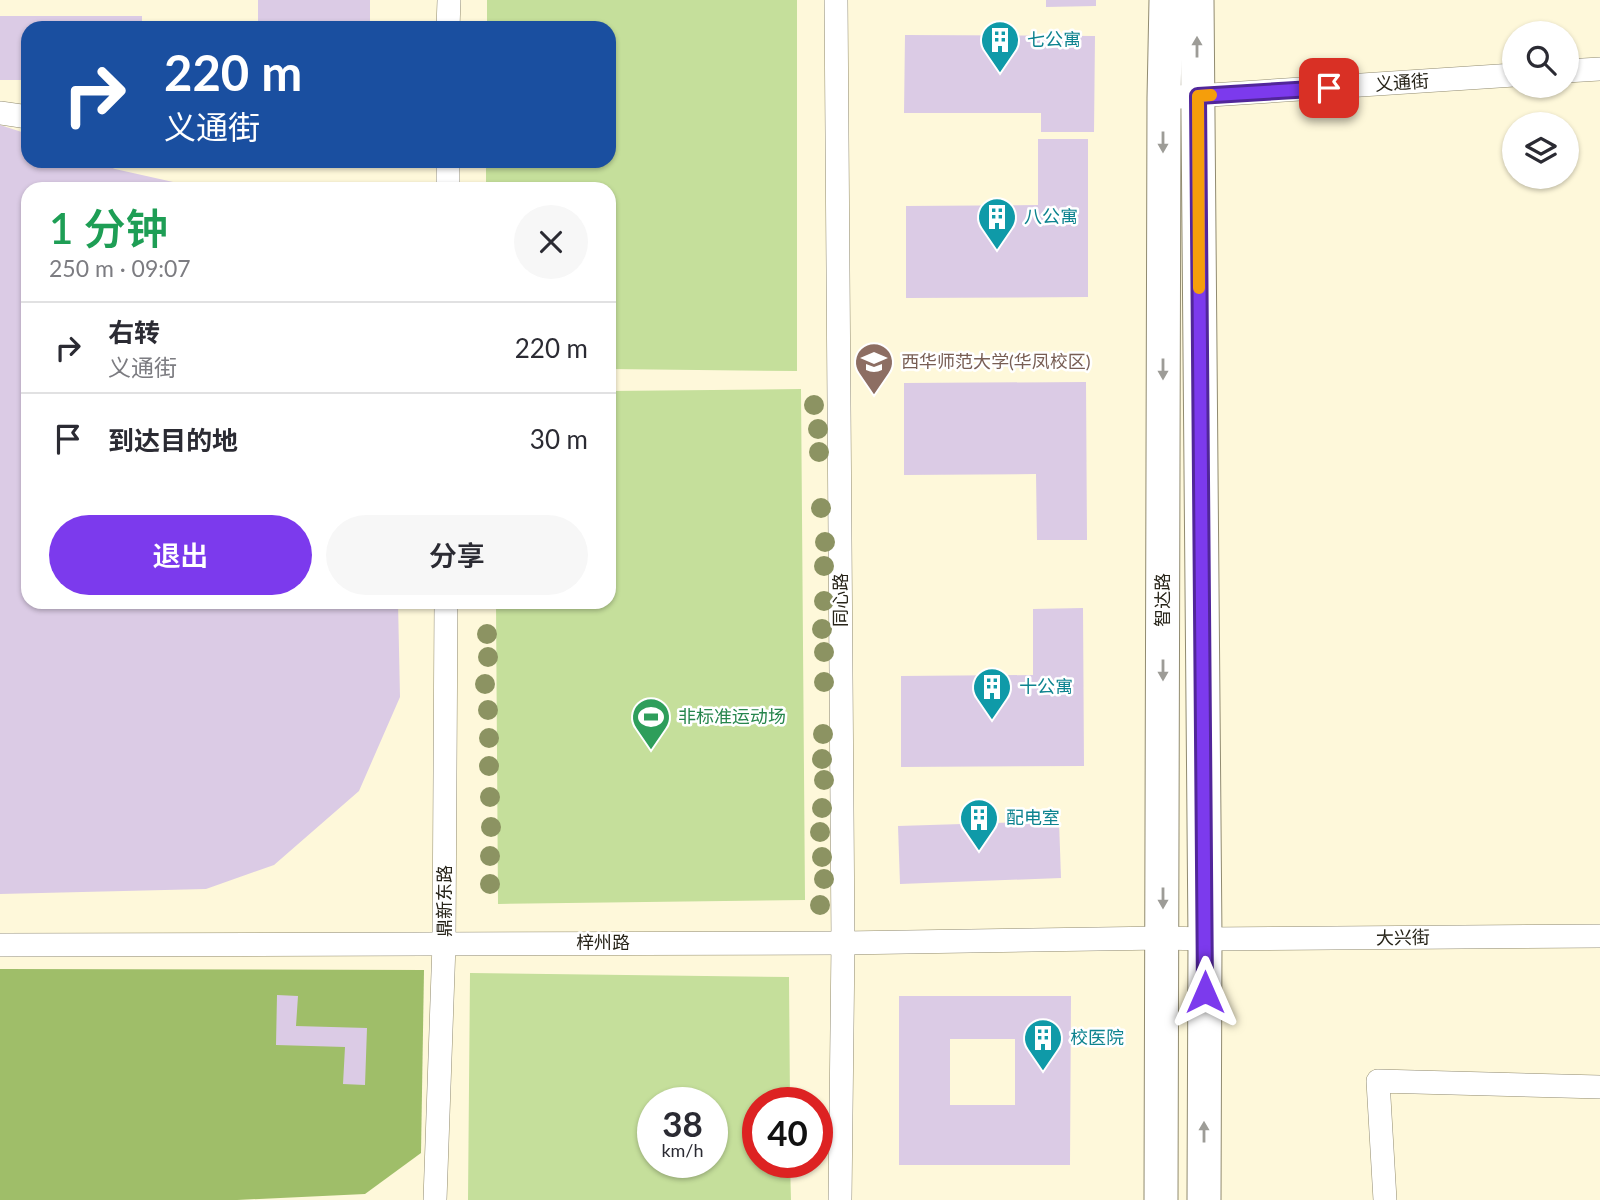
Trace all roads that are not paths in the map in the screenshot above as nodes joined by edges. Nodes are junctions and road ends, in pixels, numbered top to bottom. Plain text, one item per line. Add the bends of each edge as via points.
1 (449, 0) edge
2 (836, 0) edge
3 (1166, 0) edge
4 (1197, 0) edge
5 (448, 21) edge
6 (1600, 69) edge
7 (1579, 70) edge
8 (1502, 76) edge
9 (1198, 96) junction
10 (1164, 98) junction
11 (0, 113) edge
12 (21, 116) edge
13 (446, 609) edge
14 (1600, 936) edge
15 (1163, 937) junction
16 (1205, 940) junction
17 (843, 943) junction
18 (444, 944) junction
19 (0, 945) edge
20 (1600, 1087) edge
21 (435, 1200) edge
22 (840, 1200) edge
23 (1161, 1200) edge
24 (1204, 1200) edge
25 (1385, 1200) edge

1 - 5 street
2 - 17 street, 同心路
3 - 10 street, 智达路
9 -> 4 street
6 - 7 street
8 - 9 street, 义通街
9 - 10 street, 义通街
9 - 16 street
10 -> 15 street, 智达路
11 - 12 street
13 - 18 street, 鼎新东路
14 - 16 street, 大兴街
15 - 16 street, 梓州路
15 - 17 street, 梓州路
15 - 23 street, 智达路
24 -> 16 street
17 - 18 street, 梓州路
17 - 22 street, 同心路
18 - 19 street, 梓州路
18 - 21 street, 鼎新东路
20 - 25 street via 1378,1081

